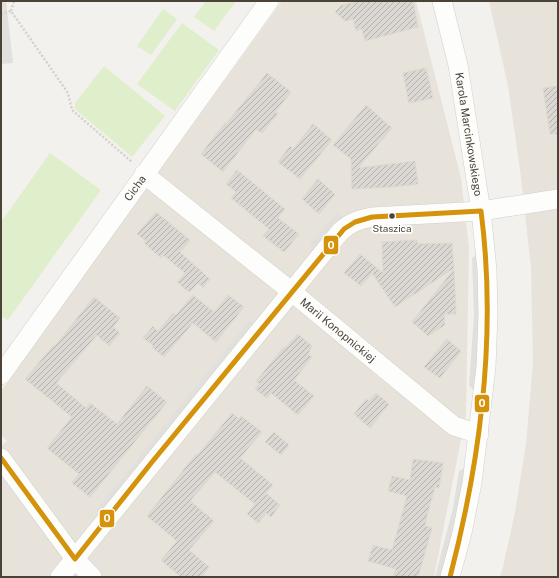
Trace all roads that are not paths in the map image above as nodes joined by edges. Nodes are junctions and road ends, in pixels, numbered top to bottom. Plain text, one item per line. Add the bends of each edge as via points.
1 (269, 1) edge
2 (442, 1) edge
3 (139, 169) junction
4 (558, 199) edge
5 (481, 211) junction
6 (292, 292) junction
7 (1, 375) edge
8 (479, 434) junction
9 (1, 458) edge
10 (75, 559) junction
11 (60, 577) edge
12 (92, 577) edge
13 (450, 577) edge

1 - 3 street, Cicha
2 - 5 street, Karola Marcinkowskiego via 458,65
3 - 6 street, Marii Konopnickiej
3 - 7 street, Cicha
4 - 5 street
5 - 6 street via 358,220 340,232
5 - 8 street, Karola Marcinkowskiego via 487,270 488,315
6 - 8 street, Marii Konopnickiej via 454,426
6 - 10 street
8 - 13 street, Karola Marcinkowskiego via 468,505
9 - 10 street
10 - 11 street
10 - 12 street

